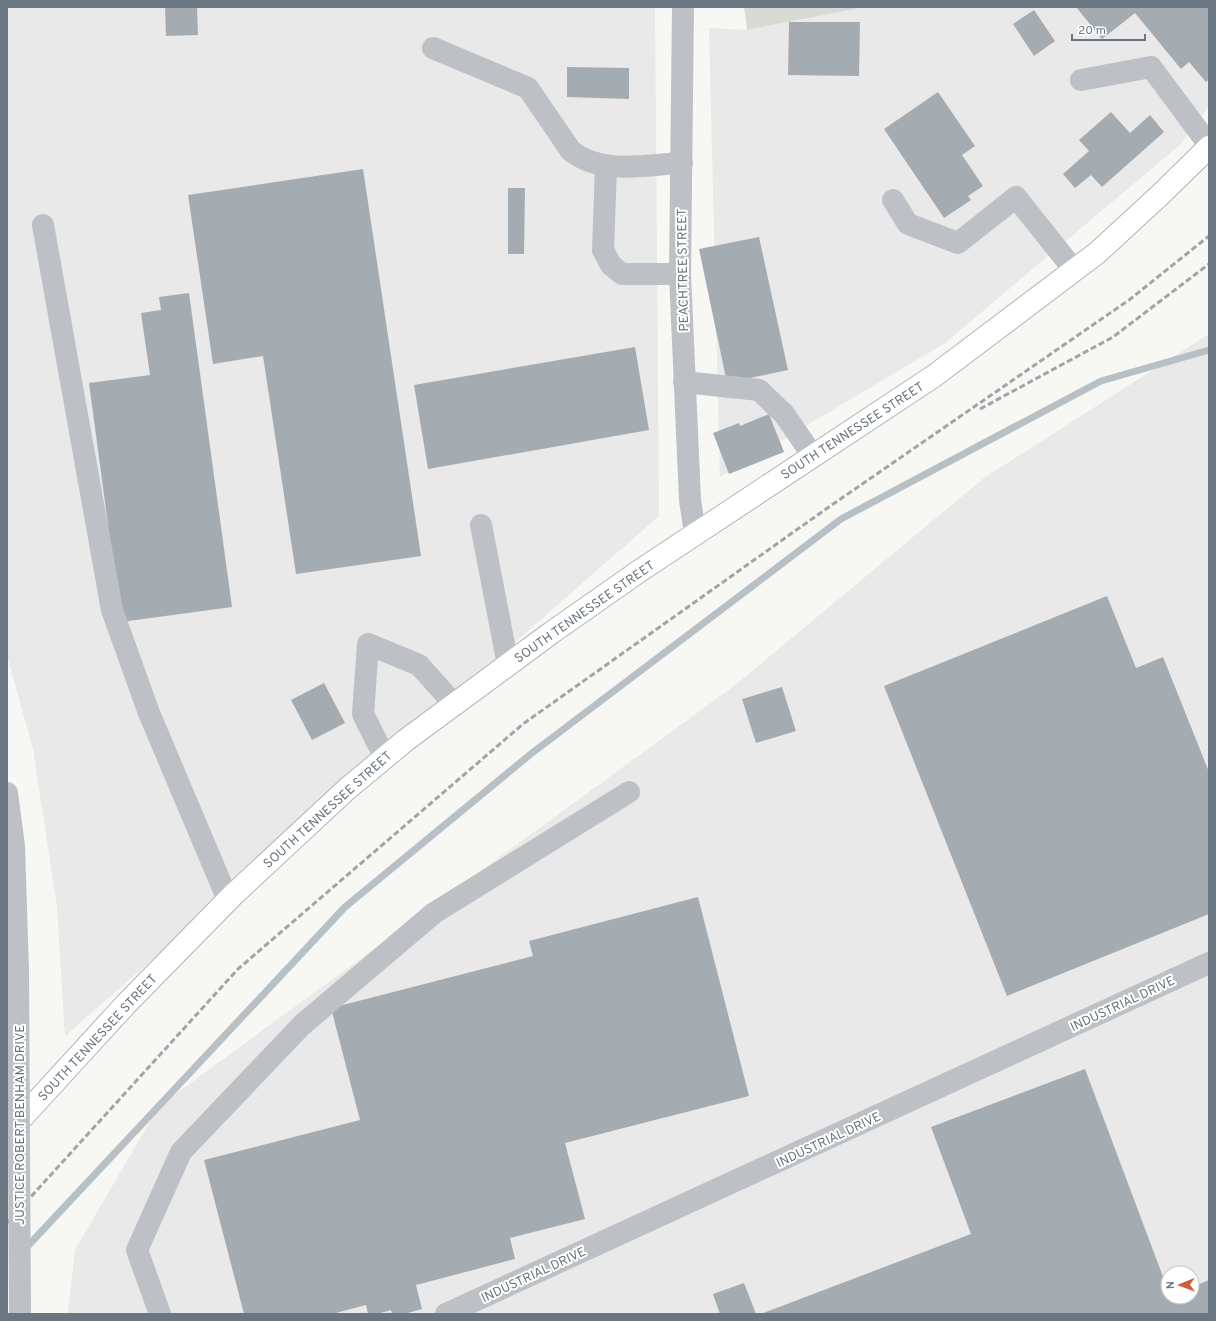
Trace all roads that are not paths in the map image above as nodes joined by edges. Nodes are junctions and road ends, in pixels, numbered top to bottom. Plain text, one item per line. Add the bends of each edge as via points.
1 (683, 7) edge
2 (433, 48) dead end
3 (1081, 80) dead end
4 (1209, 146) edge
5 (682, 163) junction
6 (606, 167) junction
7 (892, 200) dead end
8 (43, 225) dead end
9 (1074, 270) junction
10 (680, 274) junction
11 (684, 382) junction
12 (813, 456) junction
13 (481, 525) dead end
14 (696, 533) junction
15 (508, 665) junction
16 (454, 704) junction
17 (385, 758) junction
18 (629, 792) dead end
19 (7, 793) edge
20 (228, 900) junction
21 (1209, 963) edge
22 (7, 1134) edge
23 (20, 1314) edge
24 (160, 1314) edge
25 (446, 1314) edge

1 - 5 street, PEACHTREE STREET
2 - 6 street via 528,88 571,151 581,159
3 - 4 street via 1151,67
4 - 9 main road, SOUTH TENNESSEE STREET via 1155,201
5 - 6 street
5 - 10 street, PEACHTREE STREET
6 - 10 street via 603,250 611,265 622,274
7 - 9 street via 908,224 958,243 1016,197
8 - 20 street via 112,610 149,713
9 - 12 main road, SOUTH TENNESSEE STREET via 934,376
10 - 11 street, PEACHTREE STREET
11 - 12 street via 759,390 784,414
11 - 14 street, PEACHTREE STREET via 690,500
12 - 14 main road, SOUTH TENNESSEE STREET
13 - 15 street
14 - 15 main road, SOUTH TENNESSEE STREET
15 - 16 main road, SOUTH TENNESSEE STREET
16 - 17 main road, SOUTH TENNESSEE STREET
16 - 17 street via 419,665 368,644 363,714
17 - 20 main road, SOUTH TENNESSEE STREET
18 - 24 street via 434,913 302,1025 181,1152 137,1250
19 - 23 street, JUSTICE ROBERT BENHAM DRIVE, bridge via 14,853 18,970
20 - 22 main road, SOUTH TENNESSEE STREET via 126,1004
21 - 25 street, INDUSTRIAL DRIVE

